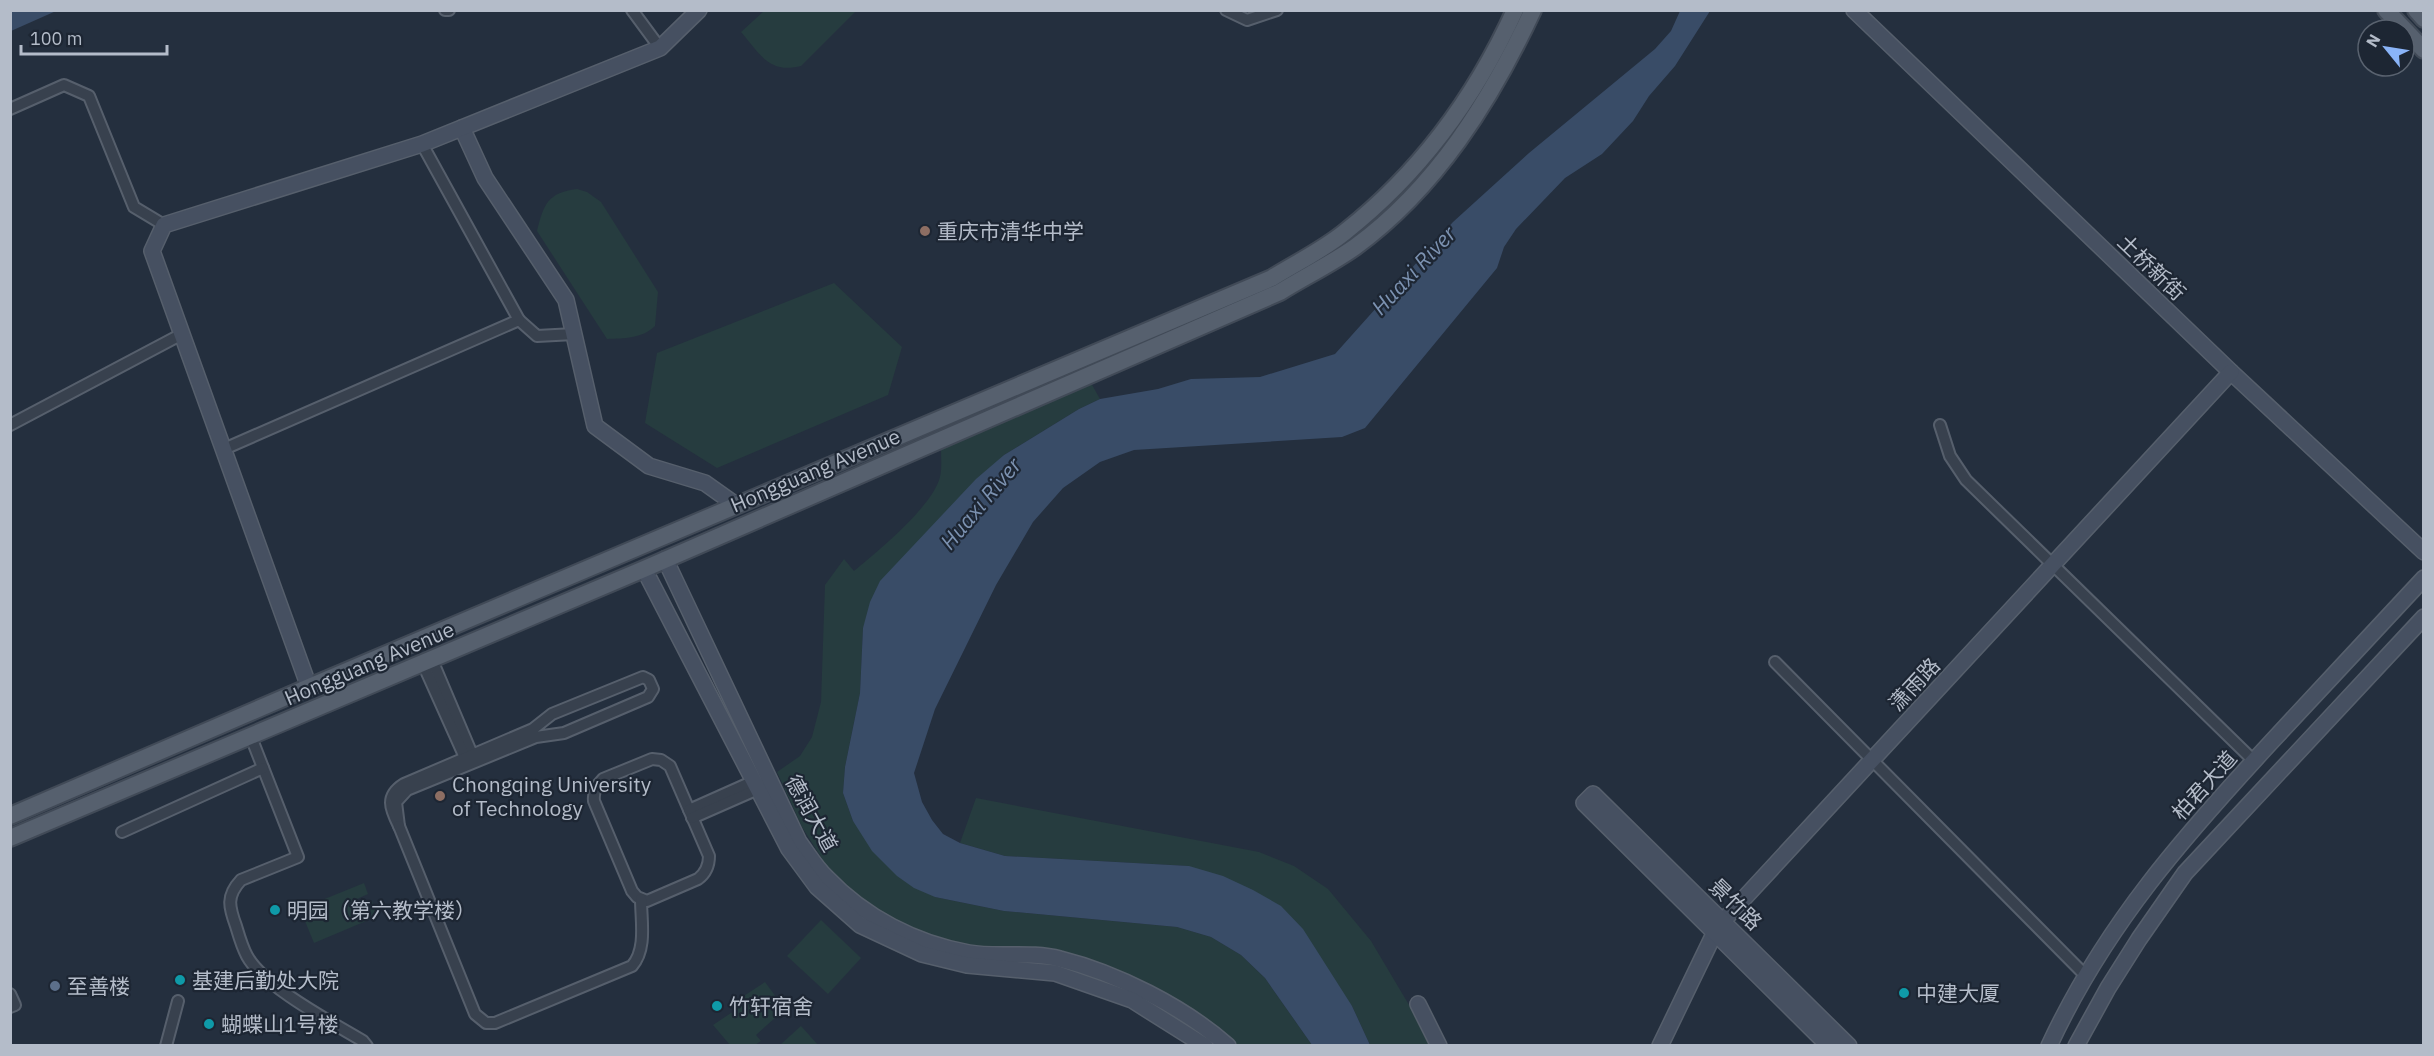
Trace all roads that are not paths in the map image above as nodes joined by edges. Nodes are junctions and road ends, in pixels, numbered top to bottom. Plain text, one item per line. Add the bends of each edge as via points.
1 (632, 10) edge
2 (699, 10) edge
3 (1226, 10) edge
4 (1276, 10) edge
5 (1515, 10) edge
6 (1533, 10) edge
7 (1854, 10) edge
8 (2386, 10) edge
9 (2416, 10) edge
10 (2424, 19) edge
11 (660, 48) junction
12 (2424, 50) edge
13 (10, 109) edge
14 (462, 128) junction
15 (422, 144) junction
16 (165, 225) junction
17 (519, 320) junction
18 (182, 334) junction
19 (574, 334) junction
20 (2231, 372) junction
21 (10, 425) edge
22 (1940, 425) dead end
23 (224, 449) junction
24 (736, 505) junction
25 (2424, 552) edge
26 (664, 560) junction
27 (2053, 565) junction
28 (644, 569) junction
29 (2424, 578) edge
30 (2424, 617) edge
31 (428, 662) junction
32 (1775, 662) dead end
33 (309, 687) junction
34 (251, 737) junction
35 (1873, 759) junction
36 (470, 760) junction
37 (2254, 761) junction
38 (263, 768) junction
39 (756, 785) junction
40 (1588, 798) dead end
41 (690, 814) junction
42 (10, 816) edge
43 (2197, 823) junction
44 (122, 832) dead end
45 (10, 838) edge
46 (2205, 851) junction
47 (641, 899) junction
48 (1719, 926) junction
49 (2085, 975) junction
50 (10, 994) edge
51 (178, 1001) dead end
52 (1418, 1004) dead end
53 (10, 1007) edge
54 (166, 1046) edge
55 (367, 1046) edge
56 (1205, 1046) edge
57 (1228, 1046) edge
58 (1439, 1046) edge
59 (1660, 1046) edge
60 (1829, 1046) edge
61 (1849, 1046) edge
62 (2049, 1046) edge
63 (2076, 1046) edge

1 - 11 street
2 - 11 main road
3 - 4 street via 1247,20
5 - 24 main road, Hongguang Avenue via 1495,55 1433,147 1397,188 1343,234 1272,278
6 - 26 main road, Hongguang Avenue via 1509,63 1445,158 1404,203 1355,247 1274,295
7 - 20 main road, 土桥新街
8 - 12 main road
9 - 10 main road
11 - 14 main road
13 - 16 street via 64,85 89,96 135,207
14 - 15 main road
14 - 19 main road via 484,178 566,300
15 - 16 main road
15 - 17 street
16 - 18 main road via 152,251
17 - 19 street via 537,336
17 - 23 street
18 - 21 street
18 - 23 main road
19 - 24 main road via 595,426 649,466 705,483
20 - 25 main road, 土桥新街
20 - 27 main road, 潇雨路
22 - 27 street via 1950,456 1966,480
23 - 33 main road
24 - 33 main road, Hongguang Avenue
26 - 28 main road, Hongguang Avenue
26 - 57 main road, 德润大道 via 799,842 826,878 867,913 923,941 970,953 1058,958 1135,986 1208,1028
27 - 35 main road, 潇雨路
27 - 37 street
28 - 31 main road, Hongguang Avenue
28 - 39 main road, 德润大道
29 - 37 main road, 柏君大道
30 - 46 main road
31 - 34 main road, Hongguang Avenue
31 - 36 street
32 - 35 street
33 - 42 main road, Hongguang Avenue
34 - 38 street
34 - 45 main road, Hongguang Avenue
35 - 48 main road, 潇雨路
35 - 49 street
36 - 36 street via 536,737 564,733 648,697 653,689 649,680 640,678 552,714 533,729
36 - 47 street via 404,784 394,792 389,805 475,1014 486,1023 495,1023 632,966 641,948
37 - 43 main road, 柏君大道
38 - 44 street
38 - 55 street via 298,856 241,880 230,897 229,907 247,956 311,1011
39 - 41 street
39 - 56 main road, 德润大道 via 789,849 817,887 860,925 922,954 967,966 1054,973 1132,1000
40 - 48 main road, 景竹路
41 - 47 street via 709,856 703,875 653,900
41 - 47 street via 670,766 661,760 652,759 603,779 596,788 594,801 632,891
43 - 46 main road via 2186,850 2193,855
43 - 49 main road, 柏君大道 via 2140,893
46 - 63 main road via 2139,939
48 - 59 main road, 潇雨路
48 - 60 main road, 景竹路
48 - 61 main road, 景竹路
49 - 62 main road, 柏君大道
50 - 53 street via 15,1005
51 - 54 street
52 - 58 main road

